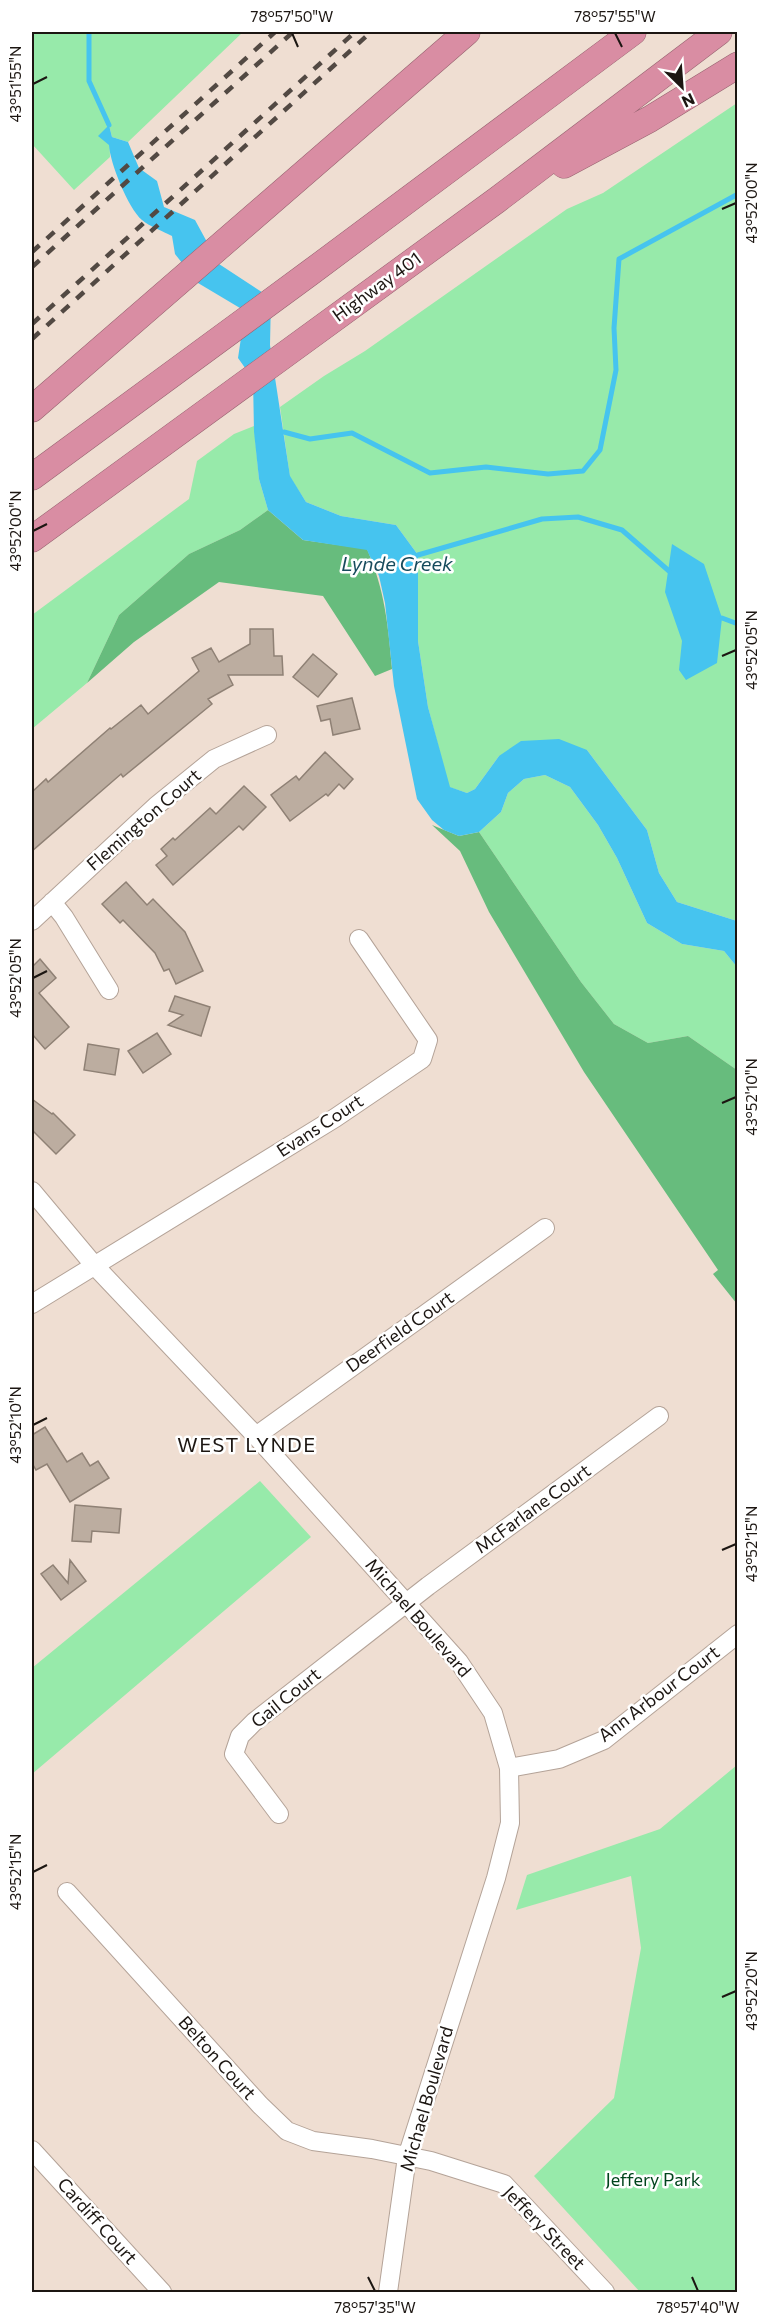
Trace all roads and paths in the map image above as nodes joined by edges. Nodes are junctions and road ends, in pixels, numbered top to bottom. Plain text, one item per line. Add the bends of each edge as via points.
1 (467, 32) edge
2 (633, 32) edge
3 (719, 32) edge
4 (738, 65) edge
5 (497, 200) junction
6 (32, 409) edge
7 (32, 477) edge
8 (32, 539) edge
9 (267, 735) dead end
10 (52, 902) junction
11 (32, 921) edge
12 (359, 939) dead end
13 (109, 990) dead end
14 (32, 1191) edge
15 (545, 1228) dead end
16 (94, 1265) junction
17 (32, 1304) edge
18 (658, 1416) dead end
19 (256, 1436) junction
20 (407, 1603) junction
21 (738, 1634) edge
22 (509, 1768) junction
23 (279, 1814) dead end
24 (67, 1892) dead end
25 (32, 2150) edge
26 (407, 2157) junction
27 (162, 2292) edge
28 (388, 2292) edge
29 (605, 2292) edge

1 - 6 highway
2 - 7 highway
3 - 5 highway, Highway 401
4 - 5 highway via 650,119
5 - 8 highway, Highway 401
9 - 10 street, Flemington Court via 214,759 156,806
10 - 11 street, Flemington Court
10 - 13 street
12 - 16 street, Evans Court via 428,1040 422,1059 335,1118
14 - 16 street, Michael Boulevard
15 - 19 street, Deerfield Court
16 - 17 street
16 - 19 street, Michael Boulevard
18 - 20 street, McFarlane Court
19 - 20 street, Michael Boulevard
20 - 22 street, Michael Boulevard via 459,1662 493,1713
20 - 23 street, Gail Court via 240,1736 234,1754
21 - 22 street, Ann Arbour Court via 604,1740 559,1759
22 - 26 street, Michael Boulevard via 510,1823 496,1878
24 - 26 street, Belton Court via 287,2131 313,2141
25 - 27 street, Cardiff Court
26 - 28 street, Michael Boulevard
26 - 29 street, Jeffery Street via 504,2184

